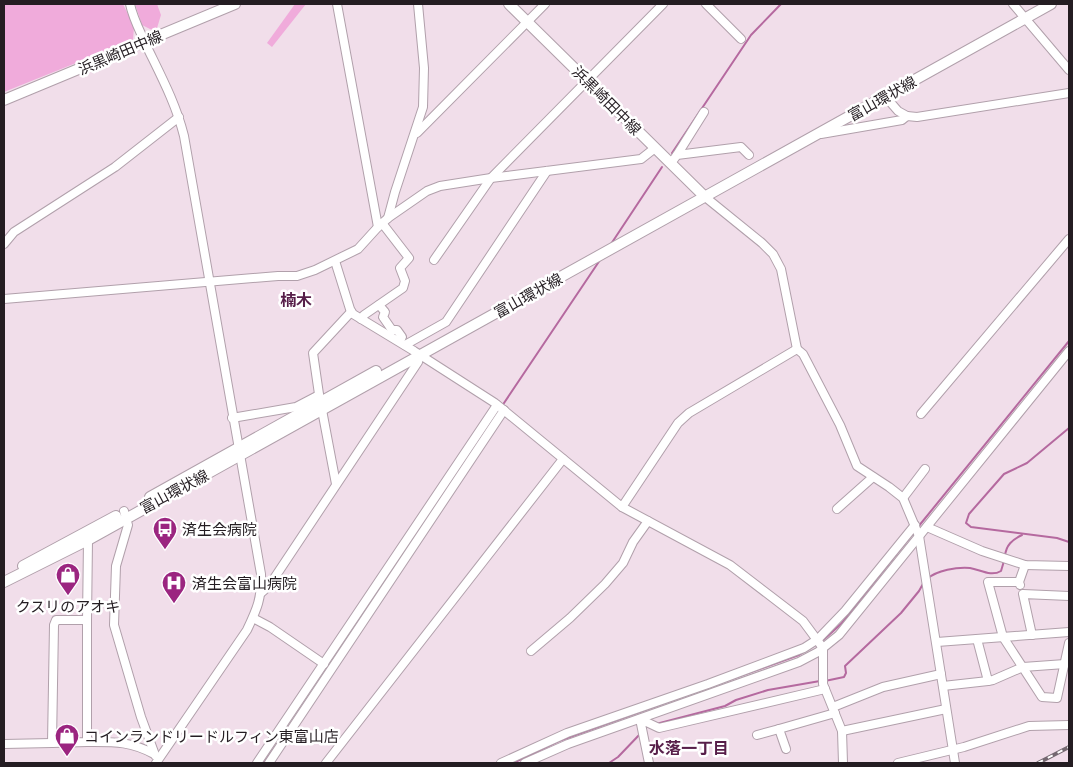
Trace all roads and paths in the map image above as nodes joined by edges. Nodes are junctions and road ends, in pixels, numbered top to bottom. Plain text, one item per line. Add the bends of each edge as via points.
1 (130, 4) edge
2 (236, 4) edge
3 (337, 4) edge
4 (509, 4) edge
5 (545, 4) edge
6 (663, 4) edge
7 (706, 4) edge
8 (1013, 4) edge
9 (1038, 4) edge
10 (1051, 4) edge
11 (420, 5) edge
12 (1023, 16) junction
13 (527, 22) junction
14 (741, 39) dead end
15 (145, 42) junction
16 (1069, 70) edge
17 (587, 80) junction
18 (1069, 93) edge
19 (885, 96) junction
20 (4, 100) edge
21 (704, 112) dead end
22 (907, 116) junction
23 (179, 117) junction
24 (816, 135) junction
25 (413, 136) junction
26 (655, 148) junction
27 (749, 155) dead end
28 (674, 159) junction
29 (547, 171) junction
30 (491, 178) junction
31 (701, 194) junction
32 (383, 222) junction
33 (1069, 238) edge
34 (4, 244) edge
35 (335, 260) junction
36 (434, 260) dead end
37 (210, 282) junction
38 (4, 299) edge
39 (379, 305) junction
40 (351, 312) junction
41 (361, 318) junction
42 (410, 348) junction
43 (797, 349) junction
44 (1069, 351) edge
45 (320, 402) junction
46 (501, 407) junction
47 (921, 414) dead end
48 (232, 418) junction
49 (238, 452) junction
50 (563, 460) junction
51 (925, 469) dead end
52 (873, 478) junction
53 (336, 484) junction
54 (903, 498) junction
55 (622, 507) junction
56 (837, 509) dead end
57 (126, 514) junction
58 (648, 521) junction
59 (915, 525) junction
60 (927, 527) junction
61 (919, 536) junction
62 (88, 540) junction
63 (1025, 565) junction
64 (1069, 566) edge
65 (4, 581) edge
66 (1019, 582) junction
67 (375, 587) junction
68 (383, 592) junction
69 (261, 593) junction
70 (1023, 594) junction
71 (1069, 596) edge
72 (253, 618) junction
73 (87, 620) junction
74 (1069, 632) edge
75 (1032, 635) junction
76 (1003, 638) junction
77 (818, 639) junction
78 (978, 639) junction
79 (936, 642) junction
80 (1069, 643) edge
81 (823, 648) junction
82 (531, 651) dead end
83 (324, 664) junction
84 (1065, 664) junction
85 (1023, 667) junction
86 (941, 674) junction
87 (988, 681) junction
88 (943, 686) junction
89 (825, 689) junction
90 (946, 709) junction
91 (834, 710) junction
92 (640, 719) junction
93 (1069, 725) edge
94 (779, 729) junction
95 (842, 731) junction
96 (757, 735) dead end
97 (87, 742) junction
98 (52, 743) junction
99 (4, 744) edge
100 (786, 749) dead end
101 (952, 750) junction
102 (156, 759) edge
103 (257, 763) edge
104 (269, 763) edge
105 (326, 763) edge
106 (501, 763) edge
107 (525, 763) edge
108 (649, 763) edge
109 (843, 763) edge
110 (898, 763) edge
111 (954, 763) edge

1 - 15 street
2 - 15 main road, 浜黒崎田中線
3 - 32 street
4 - 13 main road, 浜黒崎田中線
5 - 13 street
6 - 17 street
7 - 14 street
8 - 12 street
9 - 12 main road, 富山環状線
10 - 12 main road, 富山環状線
11 - 25 street via 424,89 423,107
12 - 16 street
12 - 19 main road, 富山環状線
12 - 31 main road, 富山環状線
13 - 17 main road, 浜黒崎田中線
13 - 25 street
15 - 20 main road, 浜黒崎田中線
15 - 23 street
17 - 26 main road, 浜黒崎田中線
17 - 30 street
18 - 22 street
19 - 22 street
19 - 24 main road, 富山環状線
21 - 28 street
22 - 24 street via 902,120
23 - 34 street via 115,167 14,232
23 - 37 street
24 - 31 main road, 富山環状線
25 - 32 street
26 - 28 main road, 浜黒崎田中線
26 - 29 street via 641,159
27 - 28 street via 741,147
28 - 31 main road, 浜黒崎田中線
29 - 30 street
29 - 42 street via 446,322
30 - 32 street via 427,191
30 - 36 street
31 - 42 main road, 富山環状線
31 - 43 street via 762,243 777,261
32 - 35 street via 358,249
32 - 39 street via 409,258 400,268 404,288
33 - 47 street
35 - 37 street via 297,276
35 - 40 street
37 - 38 street
37 - 48 street
39 - 41 street
39 - 42 street via 392,330 397,330
40 - 41 street
40 - 45 street via 313,353
41 - 42 street
42 - 45 main road, 富山環状線
42 - 46 street
42 - 53 street via 418,362
43 - 52 street via 840,425 857,466
43 - 55 street via 689,413 678,424
44 - 60 street
45 - 48 street
45 - 49 main road, 富山環状線
45 - 53 street
46 - 50 street
46 - 67 street
46 - 68 street
48 - 49 street
49 - 57 main road, 富山環状線
49 - 69 street via 261,574
50 - 55 street
50 - 105 street
51 - 54 street
52 - 54 street
52 - 56 street
53 - 69 street via 269,586
54 - 59 street
55 - 58 street
57 - 62 main road, 富山環状線
57 - 65 main road, 富山環状線 via 13,572
57 - 102 street via 128,525 116,566 114,625
58 - 77 street via 730,565 803,621
58 - 82 street via 623,563 605,584
59 - 61 street
59 - 77 street
60 - 61 street
60 - 63 street
61 - 79 street
61 - 81 street via 839,635
62 - 65 main road, 富山環状線
62 - 73 street
63 - 64 street
63 - 66 street
66 - 70 street
66 - 76 street via 988,582
67 - 68 street
67 - 83 street
68 - 104 street
69 - 72 street
70 - 71 street
70 - 75 street
72 - 83 street
72 - 102 street
73 - 97 street
73 - 98 street via 56,620 54,625
74 - 75 street
75 - 76 street
76 - 78 street
76 - 85 street
77 - 81 street
77 - 106 street via 787,655 566,733
78 - 79 street
78 - 87 street
79 - 86 street
80 - 84 street
81 - 89 street
81 - 92 street via 799,662
83 - 103 street
84 - 85 street
84 - 85 street via 1057,698 1042,697
85 - 87 street
86 - 88 street
86 - 91 street via 883,687
87 - 88 street
88 - 90 street
89 - 91 street
89 - 92 street via 659,728
90 - 95 street
90 - 101 street
91 - 94 street
91 - 95 street
92 - 107 street
92 - 108 street
93 - 101 street via 1029,726
94 - 96 street
94 - 100 street
95 - 109 street
97 - 98 street
97 - 102 street via 140,746
98 - 99 street
101 - 110 street
101 - 111 street

